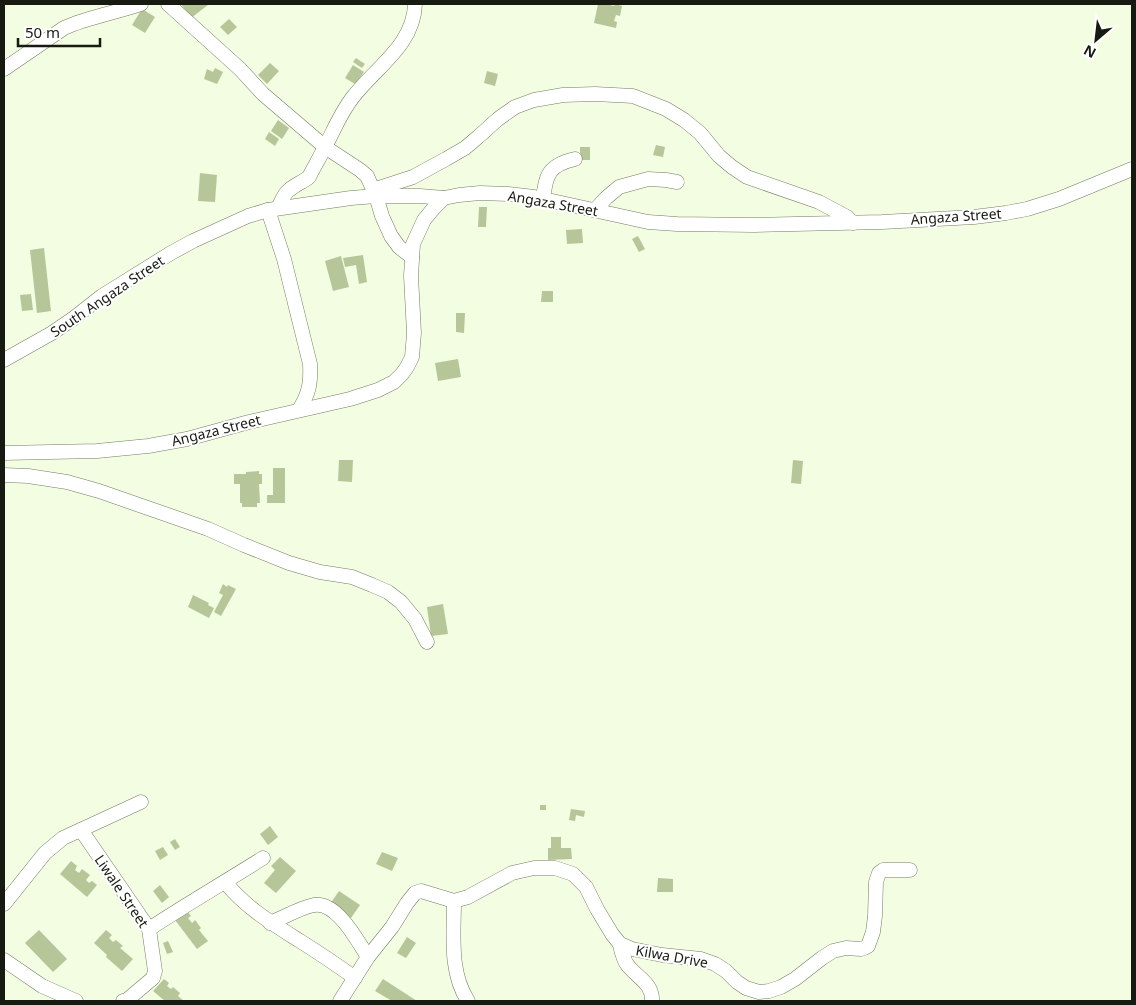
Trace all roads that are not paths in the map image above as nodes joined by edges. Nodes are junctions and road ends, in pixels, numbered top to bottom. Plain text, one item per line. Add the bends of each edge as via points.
1 (140, 4) edge
2 (168, 4) edge
3 (415, 4) edge
4 (4, 69) edge
5 (325, 147) junction
6 (575, 159) dead end
7 (1132, 169) edge
8 (677, 182) dead end
9 (375, 193) junction
10 (444, 198) junction
11 (543, 199) junction
12 (273, 209) junction
13 (595, 210) junction
14 (853, 222) junction
15 (412, 257) junction
16 (4, 360) edge
17 (299, 410) junction
18 (4, 452) edge
19 (4, 475) edge
20 (427, 642) dead end
21 (141, 802) dead end
22 (81, 830) junction
23 (263, 858) dead end
24 (910, 870) dead end
25 (225, 882) junction
26 (454, 901) junction
27 (4, 904) edge
28 (270, 923) junction
29 (149, 929) junction
30 (620, 944) junction
31 (368, 958) junction
32 (4, 960) edge
33 (355, 978) junction
34 (76, 1001) edge
35 (123, 1001) edge
36 (340, 1001) edge
37 (468, 1001) edge
38 (652, 1001) edge

1 - 4 street via 64,28
2 - 5 street via 263,94
3 - 5 street via 406,38 353,97
5 - 9 street via 367,176
5 - 12 street via 309,177 289,191
6 - 11 street via 555,166 548,176
7 - 14 street, Angaza Street via 1059,199 1006,213
8 - 13 street via 648,179 619,187
9 - 10 street, South Angaza Street
9 - 12 street, South Angaza Street
9 - 14 street via 413,177 465,148 515,107 563,95 633,96 684,120 719,156 747,177 819,202
9 - 15 street via 391,236
10 - 11 street, Angaza Street via 480,193
10 - 15 street, Angaza Street via 424,220 413,244
11 - 13 street, Angaza Street
12 - 16 street, South Angaza Street via 248,216 193,241 102,296 52,333
12 - 17 street via 310,364 307,397
13 - 14 street, Angaza Street via 648,222 677,224
15 - 17 street, Angaza Street via 414,333 408,367 394,382 378,390
17 - 18 street, Angaza Street via 148,446 97,451
19 - 20 street via 67,482 99,491 290,562 372,584 401,602
21 - 22 street
22 - 27 street via 63,838 45,853
22 - 29 street, Liwale Street
23 - 25 street
24 - 30 street, Kilwa Drive via 883,870 879,873 873,932 868,946 833,951 795,979 769,991 746,988 726,971 701,959 662,955
25 - 28 street via 248,907
25 - 29 street
26 - 30 street, Kilwa Drive via 512,873 555,868 573,874 586,887
26 - 31 street via 421,891 415,893
26 - 37 street via 453,954 458,979
28 - 31 street via 306,908 325,906 341,919
28 - 33 street
29 - 35 street, Liwale Street via 155,971 153,978
30 - 38 street via 626,962 652,992
31 - 33 street
32 - 34 street via 42,986
33 - 36 street

